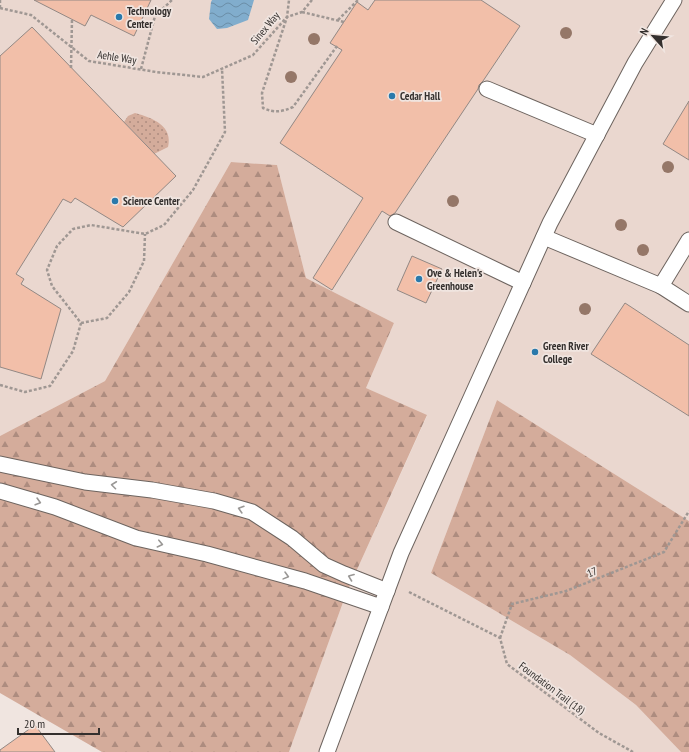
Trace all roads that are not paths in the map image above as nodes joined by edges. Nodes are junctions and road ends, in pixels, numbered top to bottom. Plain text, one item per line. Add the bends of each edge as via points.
1 (674, 0) edge
2 (486, 89) dead end
3 (597, 135) junction
4 (396, 222) dead end
5 (544, 237) junction
6 (689, 240) edge
7 (523, 283) junction
8 (661, 286) junction
9 (689, 304) edge
10 (0, 464) edge
11 (0, 491) edge
12 (388, 587) junction
13 (381, 607) junction
14 (327, 752) edge

1 - 3 lane via 635,63
2 - 3 lane
3 - 5 lane
4 - 7 lane
5 - 7 lane
5 - 8 lane
6 - 8 lane
7 - 12 lane
8 - 9 lane
12 -> 10 lane via 344,574 324,565 292,538 252,512 214,501 85,482
11 -> 13 lane via 55,507 136,538 207,554 305,581
12 - 13 lane
13 - 14 lane

